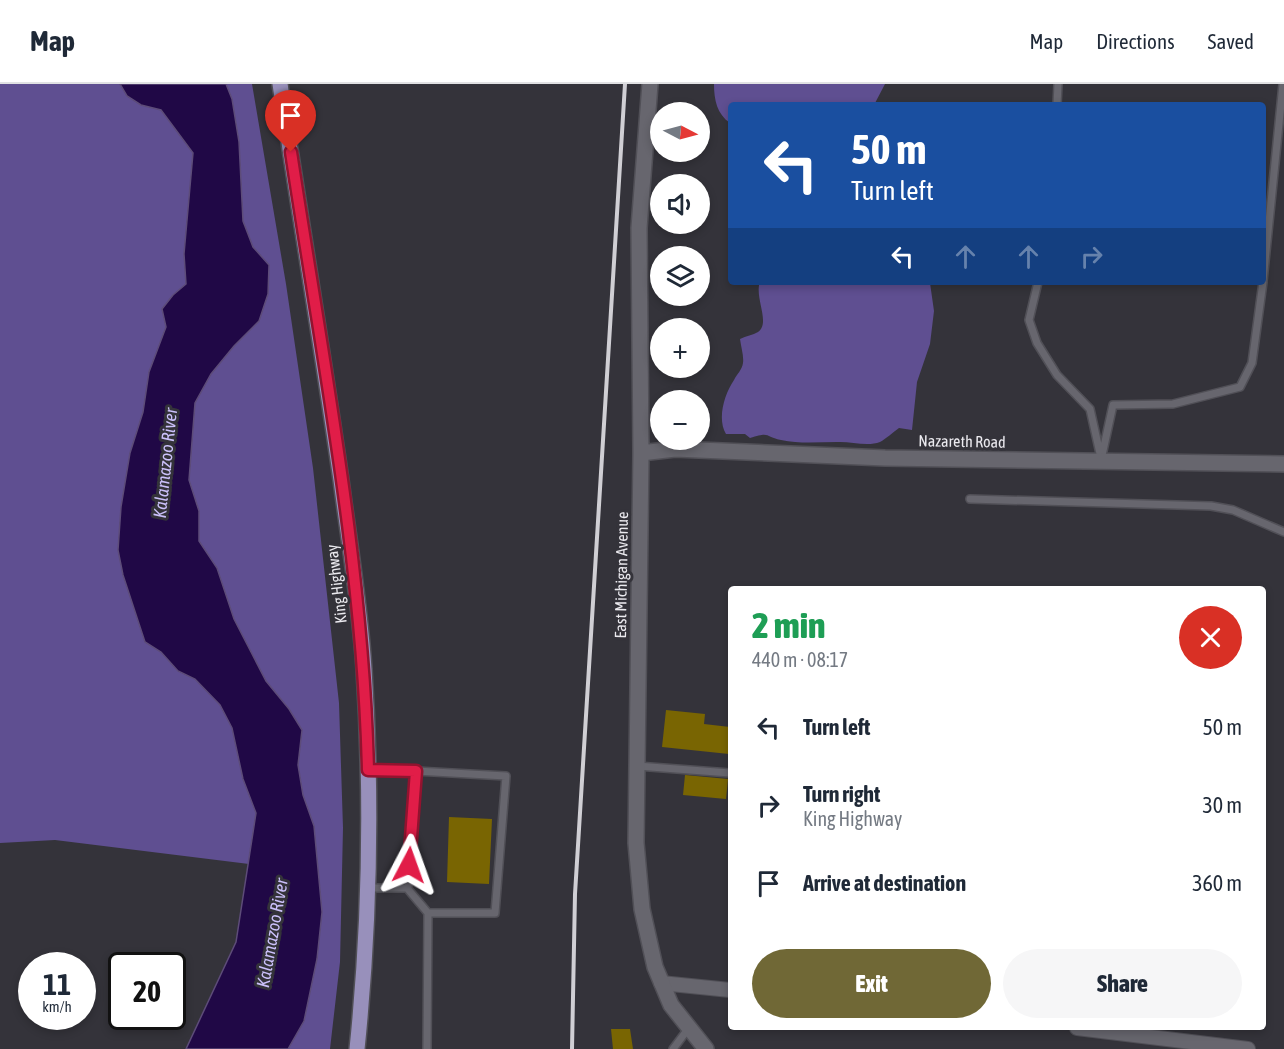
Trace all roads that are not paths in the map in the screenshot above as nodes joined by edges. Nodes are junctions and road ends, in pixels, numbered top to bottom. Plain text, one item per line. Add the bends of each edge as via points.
1 (280, 84) edge
2 (650, 84) edge
3 (1058, 84) edge
4 (1283, 84) edge
5 (1057, 102) edge
6 (1266, 252) edge
7 (1037, 285) edge
8 (1263, 285) edge
9 (641, 453) junction
10 (1101, 460) junction
11 (1284, 464) edge
12 (970, 499) dead end
13 (1284, 532) edge
14 (635, 765) junction
15 (368, 770) junction
16 (416, 771) junction
17 (728, 773) edge
18 (367, 888) junction
19 (407, 888) junction
20 (428, 913) junction
21 (661, 983) junction
22 (728, 990) edge
23 (688, 1029) junction
24 (1093, 1030) edge
25 (357, 1049) edge
26 (427, 1049) edge
27 (673, 1049) edge
28 (706, 1049) edge
29 (1248, 1049) edge

1 - 15 main road, King Highway via 355,583
2 - 9 street, East Michigan Avenue via 639,228
3 - 5 lane
4 - 6 lane
7 - 10 lane via 1029,320 1037,343 1057,375 1090,409
8 - 10 lane via 1252,363 1240,387 1173,404 1113,405
9 - 10 street, Nazareth Road via 675,449 885,458
9 - 14 street, East Michigan Avenue
10 - 11 street, Nazareth Road
12 - 13 lane via 1212,506 1233,510
14 - 17 lane
14 - 21 street, East Michigan Avenue via 642,909
15 - 16 lane
15 - 18 main road, King Highway
16 - 19 lane
16 - 20 lane via 506,776 495,913
18 - 19 lane
18 - 25 main road, King Highway
19 - 20 lane
20 - 26 lane
21 - 22 street
21 - 23 street, East Michigan Avenue
23 - 27 lane
23 - 28 street, East Michigan Avenue
24 - 29 street

